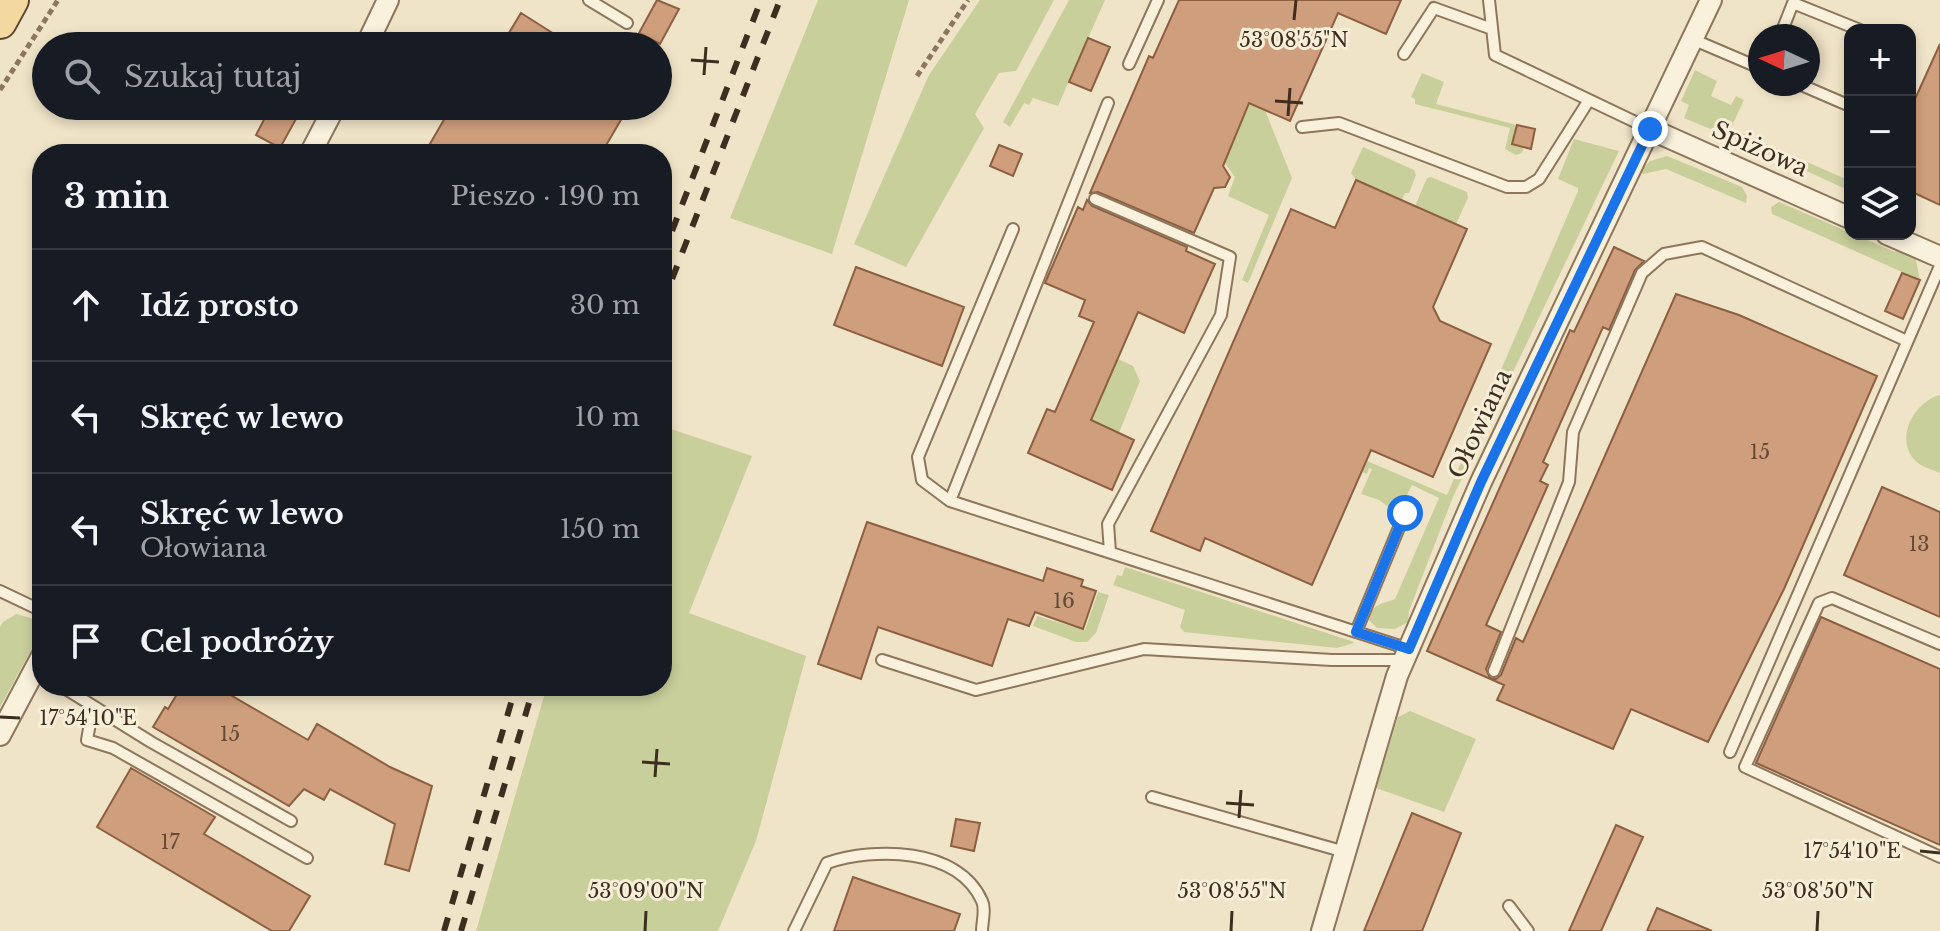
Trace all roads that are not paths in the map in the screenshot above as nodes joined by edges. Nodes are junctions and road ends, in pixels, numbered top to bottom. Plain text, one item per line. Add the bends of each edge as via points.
1 (12, 0) edge
2 (388, 0) edge
3 (589, 0) edge
4 (1158, 0) edge
5 (1489, 0) edge
6 (1711, 0) edge
7 (0, 22) edge
8 (627, 23) dead end
9 (1785, 24) edge
10 (1845, 24) edge
11 (1492, 29) junction
12 (373, 32) edge
13 (1692, 39) junction
14 (1404, 54) dead end
15 (1748, 63) edge
16 (1129, 64) dead end
17 (1820, 93) edge
18 (1589, 100) junction
19 (1108, 103) dead end
20 (1844, 103) edge
21 (328, 120) edge
22 (1302, 127) dead end
23 (1650, 129) junction
24 (315, 144) edge
25 (1095, 199) dead end
26 (1844, 215) edge
27 (1013, 229) dead end
28 (1901, 240) edge
29 (1940, 257) edge
30 (1940, 266) edge
31 (1907, 341) junction
32 (950, 501) junction
33 (1405, 513) dead end
34 (1110, 552) junction
35 (0, 591) edge
36 (32, 606) edge
37 (1356, 632) junction
38 (1940, 644) edge
39 (1406, 655) junction
40 (882, 660) dead end
41 (1494, 671) dead end
42 (32, 681) edge
43 (77, 696) edge
44 (93, 706) junction
45 (0, 735) edge
46 (1730, 752) dead end
47 (1152, 797) dead end
48 (291, 821) dead end
49 (1345, 852) junction
50 (1940, 857) edge
51 (307, 858) dead end
52 (1509, 906) dead end
53 (794, 931) edge
54 (982, 931) edge
55 (1322, 931) edge
56 (1528, 931) edge

1 - 7 main road
2 - 12 street
3 - 8 lane
4 - 16 lane
5 - 11 lane
6 - 13 street, Ołowiana
9 - 10 lane via 1793,3
11 - 14 lane via 1434,8
11 - 18 lane via 1495,55
13 - 15 lane
13 - 23 street, Ołowiana
17 - 20 lane
18 - 22 lane via 1539,179 1526,187 1507,187 1339,123
18 - 23 lane
19 - 32 lane
21 - 24 street
23 - 26 street, Spiżowa
23 - 39 street, Ołowiana via 1481,482
25 - 34 lane via 1230,257 1221,315 1108,524
27 - 32 lane via 918,457 922,480
28 - 29 street
30 - 31 lane
31 - 41 lane via 1702,247 1664,254 1642,273 1573,432 1569,482
31 - 46 lane
32 - 34 lane
33 - 37 lane
34 - 37 lane
35 - 36 lane
37 - 39 lane
38 - 50 lane via 1832,598 1819,603 1745,767
39 - 40 lane via 1332,660 1144,649 976,690
39 - 49 street, Ołowiana
42 - 45 street
43 - 44 lane
44 - 48 lane
44 - 51 lane via 87,740 113,748
47 - 49 lane
49 - 55 street, Ołowiana
52 - 56 lane
53 - 54 lane via 827,863 853,854 881,853 928,858 967,878 984,903

